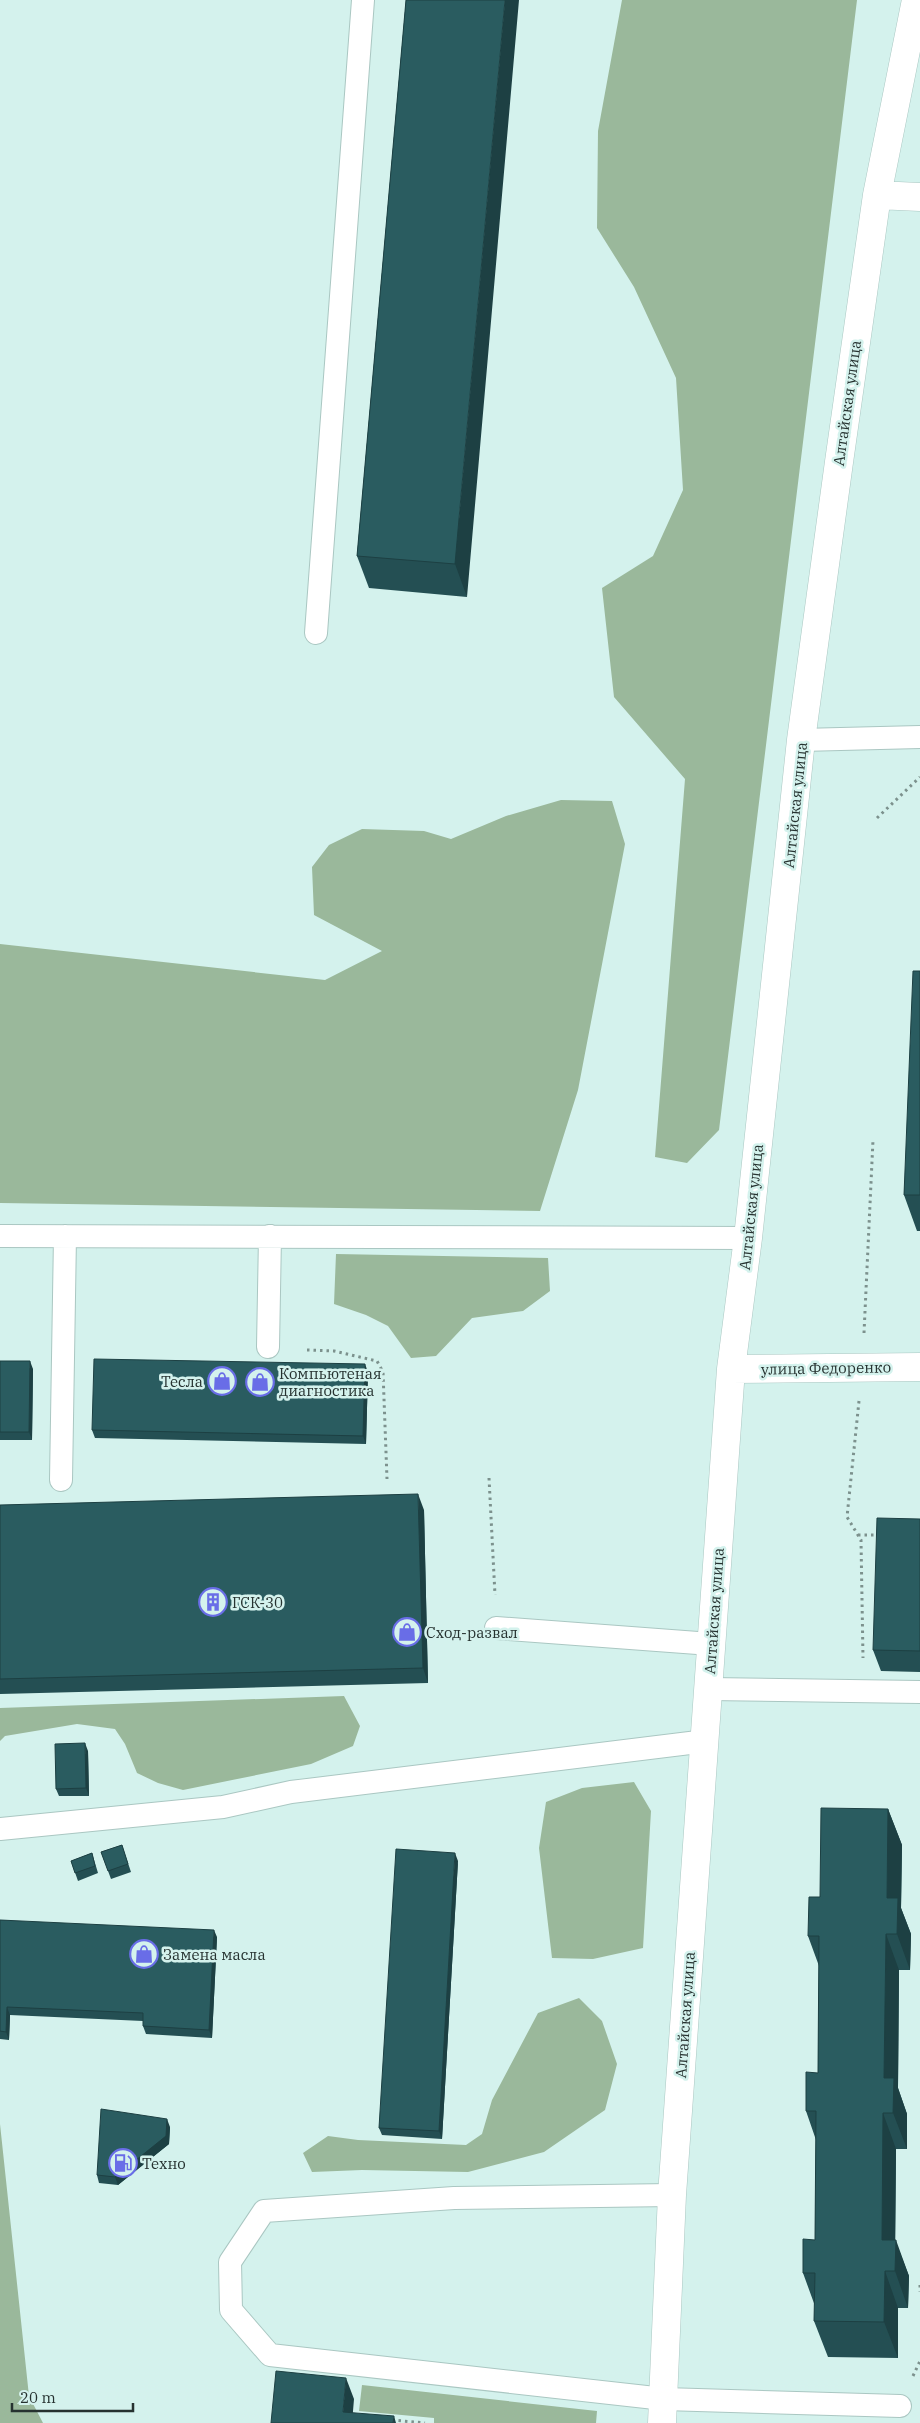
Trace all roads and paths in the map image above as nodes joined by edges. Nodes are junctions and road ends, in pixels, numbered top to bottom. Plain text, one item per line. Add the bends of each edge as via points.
1 (363, 0) edge
2 (916, 0) edge
3 (877, 195) junction
4 (920, 197) edge
5 (316, 633) dead end
6 (920, 737) edge
7 (801, 740) junction
8 (920, 777) edge
9 (877, 818) dead end
10 (873, 1140) dead end
11 (0, 1236) edge
12 (65, 1236) junction
13 (270, 1236) junction
14 (748, 1238) junction
15 (268, 1347) dead end
16 (307, 1350) dead end
17 (863, 1367) junction
18 (920, 1367) edge
19 (731, 1369) junction
20 (489, 1478) dead end
21 (387, 1479) dead end
22 (61, 1480) dead end
23 (858, 1535) junction
24 (884, 1535) edge
25 (496, 1628) joint
26 (711, 1644) junction
27 (709, 1689) junction
28 (864, 1691) junction
29 (920, 1692) edge
30 (706, 1741) junction
31 (0, 1829) edge
32 (672, 2195) junction
33 (920, 2285) edge
34 (920, 2292) edge
35 (900, 2406) dead end
36 (663, 2411) edge
37 (389, 2420) edge
38 (425, 2423) edge

1 - 5 lane
2 - 3 main road, Алтайская улица
3 - 4 main road
3 - 7 main road, Алтайская улица
6 - 7 lane
7 - 14 main road, Алтайская улица
8 - 9 path
10 - 17 path
11 - 12 lane
12 - 13 lane
12 - 22 lane
13 - 14 lane
13 - 15 lane
14 - 19 main road, Алтайская улица
16 - 21 path via 378,1361 383,1372
17 - 18 main road, улица Федоренко
17 - 19 main road, улица Федоренко
17 - 23 path via 847,1518
19 - 26 main road, Алтайская улица
20 - 25 path
23 - 24 path
23 - 28 path via 861,1540
25 - 26 lane
26 - 27 main road, Алтайская улица
27 - 28 lane
27 - 30 main road, Алтайская улица
28 - 29 lane
30 - 31 lane via 291,1792 223,1807
30 - 32 main road, Алтайская улица
32 - 36 main road, Алтайская улица
32 - 36 lane via 454,2198 264,2211 230,2262 231,2310 270,2355
33 - 34 path
35 - 36 lane
37 - 38 path

